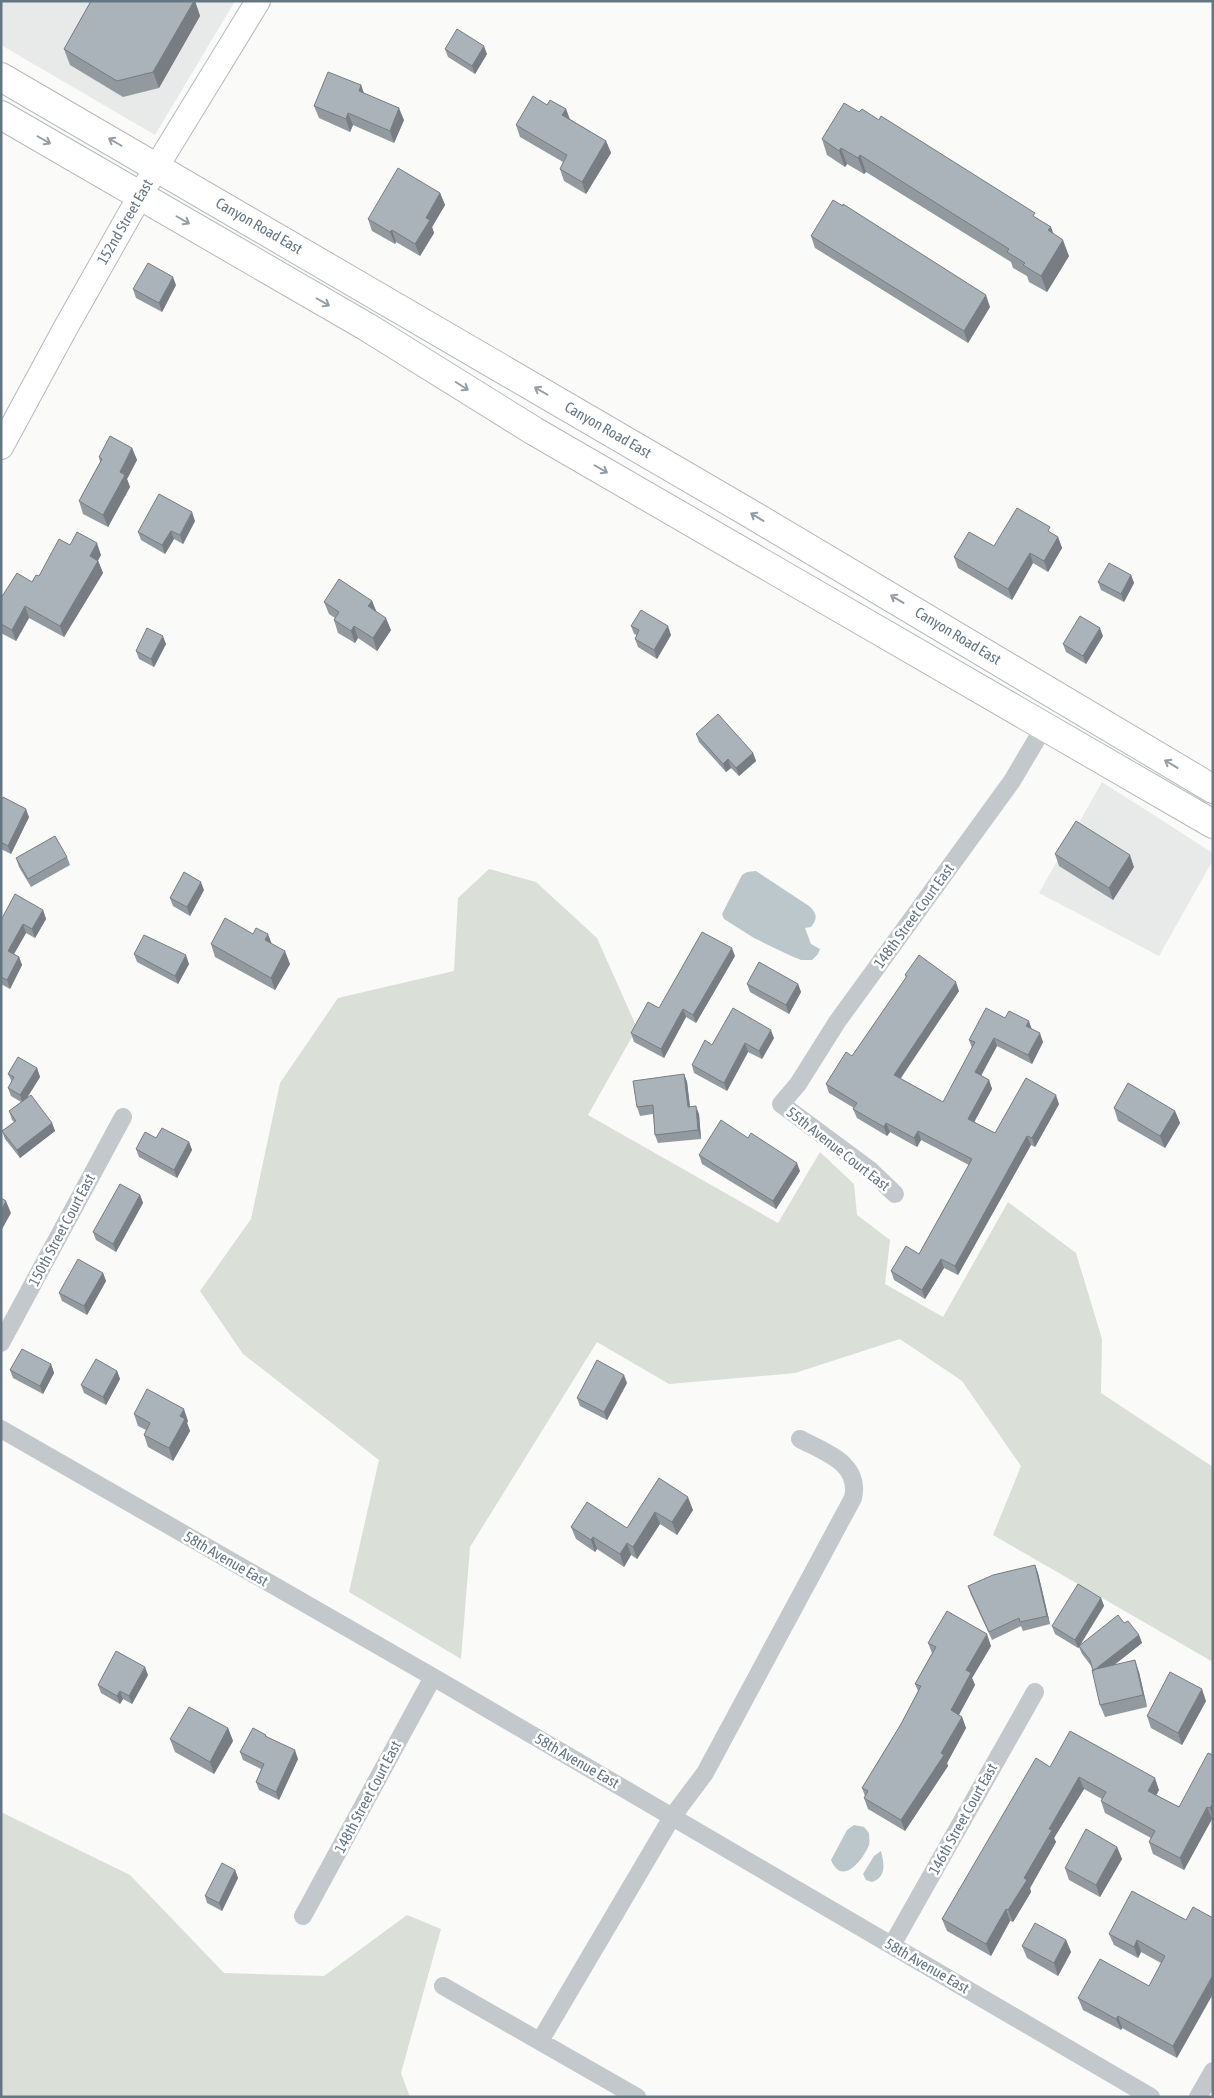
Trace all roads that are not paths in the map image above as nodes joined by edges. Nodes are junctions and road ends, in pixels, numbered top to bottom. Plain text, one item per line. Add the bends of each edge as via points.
1 (258, 1) edge
2 (1, 77) edge
3 (1, 115) edge
4 (157, 166) junction
5 (140, 195) junction
6 (1, 447) edge
7 (895, 640) junction
8 (1024, 675) junction
9 (1044, 727) junction
10 (1213, 789) edge
11 (1213, 824) edge
12 (781, 1104) joint
13 (123, 1117) dead end
14 (895, 1194) dead end
15 (1, 1343) edge
16 (1, 1429) edge
17 (800, 1439) dead end
18 (433, 1677) junction
19 (1035, 1692) dead end
20 (672, 1817) junction
21 (303, 1916) dead end
22 (892, 1945) junction
23 (443, 1986) dead end
24 (540, 2041) junction
25 (1213, 2071) edge
26 (637, 2097) edge
27 (1151, 2097) edge
28 (1198, 2097) edge

1 - 4 street, 152nd Street East
4 -> 2 main road, Canyon Road East
3 -> 5 main road
4 - 5 street, 152nd Street East
8 -> 4 main road, Canyon Road East
5 - 6 street, 152nd Street East
5 -> 7 main road via 366,327 534,431
7 - 8 main road via 906,631
7 - 9 main road
10 -> 8 main road, Canyon Road East
9 - 11 main road
9 - 12 street, 148th Street Court East via 1012,781
12 - 14 street, 55th Avenue Court East via 870,1170
13 - 15 street, 150th Street Court East
16 - 18 street, 58th Avenue East
17 - 20 street via 843,1462 851,1474 853,1498 705,1773
18 - 20 street, 58th Avenue East
18 - 21 street, 148th Street Court East
19 - 22 street, 146th Street Court East
20 - 22 street, 58th Avenue East
20 - 24 street
22 - 27 street, 58th Avenue East
23 - 24 street
24 - 26 street
25 - 28 street

